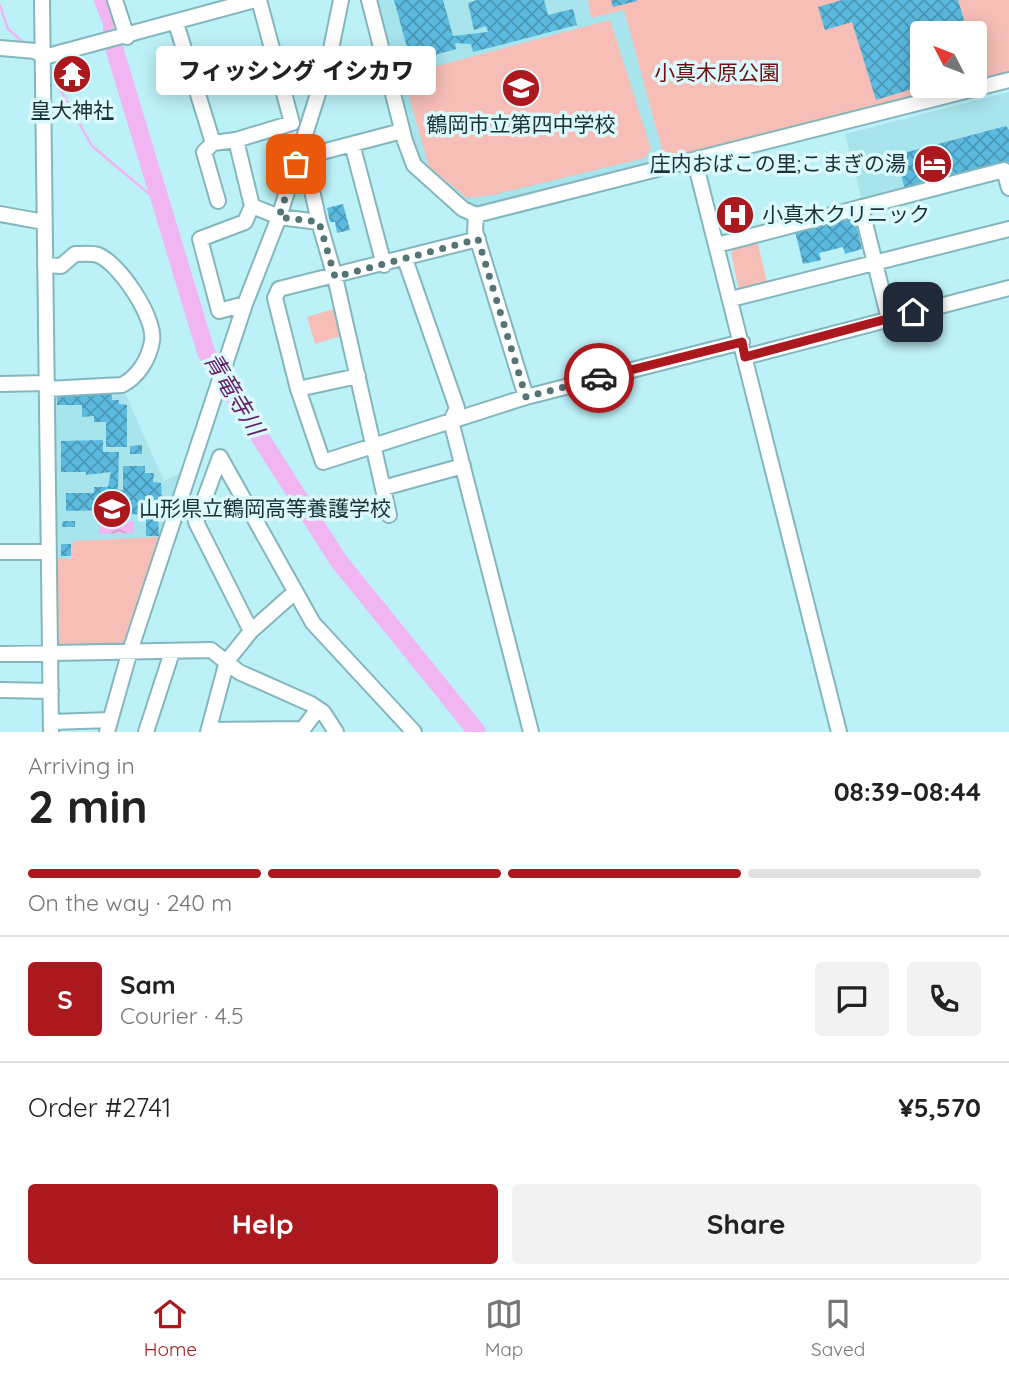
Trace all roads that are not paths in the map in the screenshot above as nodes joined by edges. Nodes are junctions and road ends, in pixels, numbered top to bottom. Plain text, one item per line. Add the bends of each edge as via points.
1 (42, 0) edge
2 (115, 0) edge
3 (257, 0) edge
4 (341, 0) edge
5 (369, 0) edge
6 (213, 6) edge
7 (176, 23) junction
8 (127, 37) junction
9 (0, 48) edge
10 (44, 57) junction
11 (1009, 80) edge
12 (402, 131) junction
13 (236, 140) junction
14 (213, 143) junction
15 (352, 144) junction
16 (695, 162) junction
17 (1009, 188) edge
18 (218, 201) dead end
19 (252, 206) junction
20 (861, 207) junction
21 (0, 214) edge
22 (476, 215) junction
23 (279, 217) junction
24 (44, 222) junction
25 (319, 222) junction
26 (1009, 229) edge
27 (478, 239) junction
28 (717, 245) junction
29 (405, 259) junction
30 (875, 263) junction
31 (45, 265) junction
32 (384, 265) junction
33 (335, 277) junction
34 (1009, 288) edge
35 (731, 299) junction
36 (245, 304) junction
37 (889, 318) junction
38 (742, 342) junction
39 (745, 357) junction
40 (358, 376) junction
41 (0, 384) edge
42 (47, 386) junction
43 (298, 389) junction
44 (526, 397) junction
45 (452, 421) junction
46 (373, 444) junction
47 (463, 466) junction
48 (383, 488) junction
49 (389, 515) dead end
50 (177, 517) junction
51 (196, 522) junction
52 (0, 552) edge
53 (49, 552) junction
54 (295, 592) junction
55 (251, 631) junction
56 (172, 652) junction
57 (50, 653) junction
58 (0, 654) edge
59 (129, 654) junction
60 (227, 661) junction
61 (0, 690) edge
62 (51, 691) junction
63 (318, 709) junction
64 (108, 726) edge
65 (51, 727) edge
66 (208, 731) edge
67 (409, 731) edge
68 (146, 732) edge
69 (336, 732) edge
70 (531, 732) edge
71 (839, 732) edge

1 - 10 street
2 - 8 street
3 - 6 street
3 - 13 street via 292,122
4 - 23 street via 330,59
5 - 12 street
6 - 7 street
7 - 8 street
7 - 14 street
8 - 10 street
9 - 10 street via 35,51
10 - 24 street
11 - 16 street
12 - 15 street
12 - 22 street via 414,165
13 - 14 street
13 - 19 street
14 - 18 street via 204,152
15 - 25 street via 318,153 309,177
15 - 32 street
16 - 22 street
16 - 28 street
17 - 20 street via 1004,170
19 - 23 street
19 - 36 street via 245,222 200,239 219,311
20 - 28 street
20 - 30 street
21 - 24 street
22 - 27 street
23 - 25 street
23 - 36 street
24 - 31 street
25 - 33 street
26 - 30 street
27 - 29 street
27 - 44 street
28 - 35 street
29 - 32 street
29 - 45 street via 457,408
30 - 35 street
30 - 37 street
31 - 42 street
31 - 42 street via 61,266 75,254 98,255 131,287 153,339 133,380 122,385
32 - 33 street
33 - 40 street
33 - 43 street via 279,289 275,298
34 - 37 street
35 - 38 street
36 - 50 street
37 - 39 street
38 - 39 street
38 - 44 street
39 - 71 street
40 - 43 street
40 - 46 street
41 - 42 street
42 - 53 street
43 - 46 street via 323,462
44 - 45 street
45 - 46 street
45 - 47 street
46 - 48 street
47 - 48 street
47 - 70 street
48 - 49 street
50 - 51 street
50 - 59 street
51 - 54 street via 220,457
51 - 55 street
52 - 53 street
53 - 57 street
54 - 55 street
54 - 67 street via 313,623
55 - 60 street
56 - 59 street
56 - 60 street via 211,650
56 - 68 street
57 - 58 street
57 - 59 street
57 - 62 street
59 - 64 street
60 - 63 street via 239,672
60 - 66 street
61 - 62 street
62 - 65 street
63 - 66 street via 303,729
63 - 69 street
64 - 65 street

